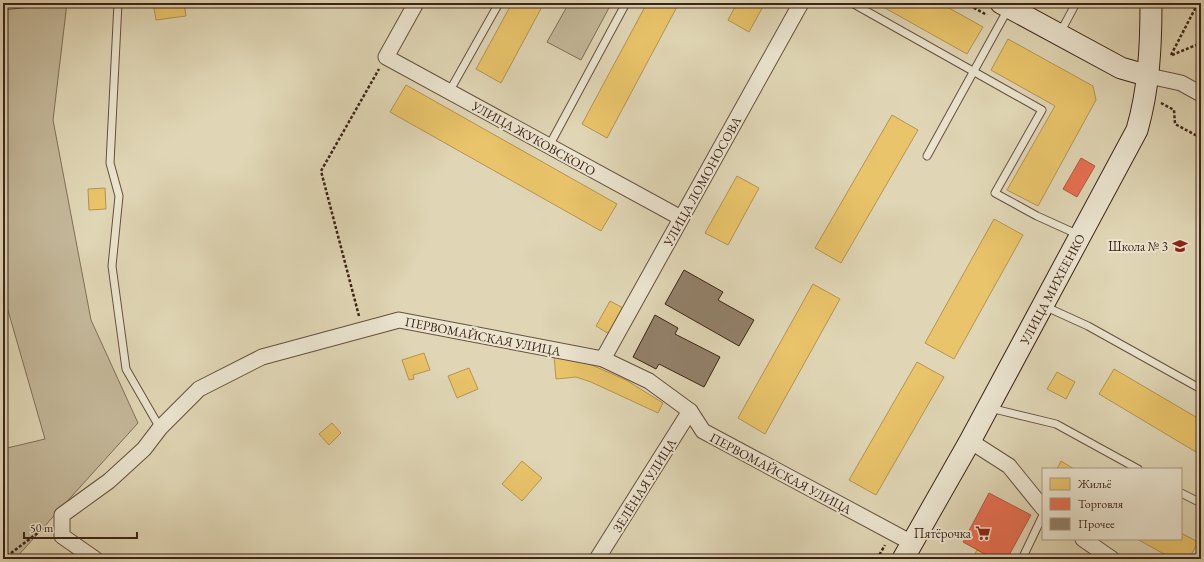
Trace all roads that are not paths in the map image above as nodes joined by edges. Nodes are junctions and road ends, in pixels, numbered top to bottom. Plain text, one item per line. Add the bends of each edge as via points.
1 (29, 3) edge
2 (118, 3) edge
3 (416, 3) edge
4 (499, 3) edge
5 (626, 3) edge
6 (801, 3) edge
7 (852, 3) edge
8 (1076, 3) edge
9 (1151, 3) edge
10 (1005, 5) edge
11 (3, 6) edge
12 (1059, 35) junction
13 (974, 71) junction
14 (1148, 77) junction
15 (450, 92) junction
16 (1201, 94) edge
17 (549, 146) junction
18 (928, 156) dead end
19 (681, 218) junction
20 (1080, 235) junction
21 (1043, 305) junction
22 (604, 358) junction
23 (1201, 390) edge
24 (988, 407) junction
25 (690, 411) junction
26 (160, 428) junction
27 (970, 441) junction
28 (1136, 468) edge
29 (1182, 494) edge
30 (1201, 503) edge
31 (1042, 507) edge
32 (1042, 517) edge
33 (1084, 540) edge
34 (908, 551) edge
35 (95, 559) edge
36 (597, 559) edge
37 (1022, 559) edge
38 (1112, 559) edge

1 - 11 lane
2 - 26 lane via 110,163 119,196 112,266 126,368
3 - 15 street, УЛИЦА ЖУКОВСКОГО via 386,57
4 - 15 lane
5 - 17 lane
6 - 19 street, УЛИЦА ЛОМОНОСОВА
7 - 13 lane
8 - 12 lane
9 - 14 street, УЛИЦА МИХЕЕНКО
10 - 12 street
10 - 13 lane
12 - 14 street via 1121,68
13 - 18 lane
13 - 20 lane via 1042,110 995,193 1037,216
14 - 16 street via 1181,83
14 - 20 street, УЛИЦА МИХЕЕНКО via 1137,130
15 - 17 street, УЛИЦА ЖУКОВСКОГО
17 - 19 street, УЛИЦА ЖУКОВСКОГО
19 - 22 street, УЛИЦА ЛОМОНОСОВА
20 - 21 street, УЛИЦА МИХЕЕНКО
21 - 23 lane via 1088,326
21 - 24 street, УЛИЦА МИХЕЕНКО
22 - 25 street, ПЕРВОМАЙСКАЯ УЛИЦА via 649,381
22 - 26 street, ПЕРВОМАЙСКАЯ УЛИЦА via 399,320 262,357 199,389
24 - 27 street, УЛИЦА МИХЕЕНКО
24 - 28 lane via 1056,424
25 - 34 street, ПЕРВОМАЙСКАЯ УЛИЦА via 703,431
25 - 36 street, ЗЕЛЁНАЯ УЛИЦА
26 - 35 street, ПЕРВОМАЙСКАЯ УЛИЦА via 144,449 110,481 62,515 62,536
27 - 31 street via 1009,466
27 - 34 street, УЛИЦА МИХЕЕНКО
29 - 30 lane
32 - 37 lane
33 - 38 street

